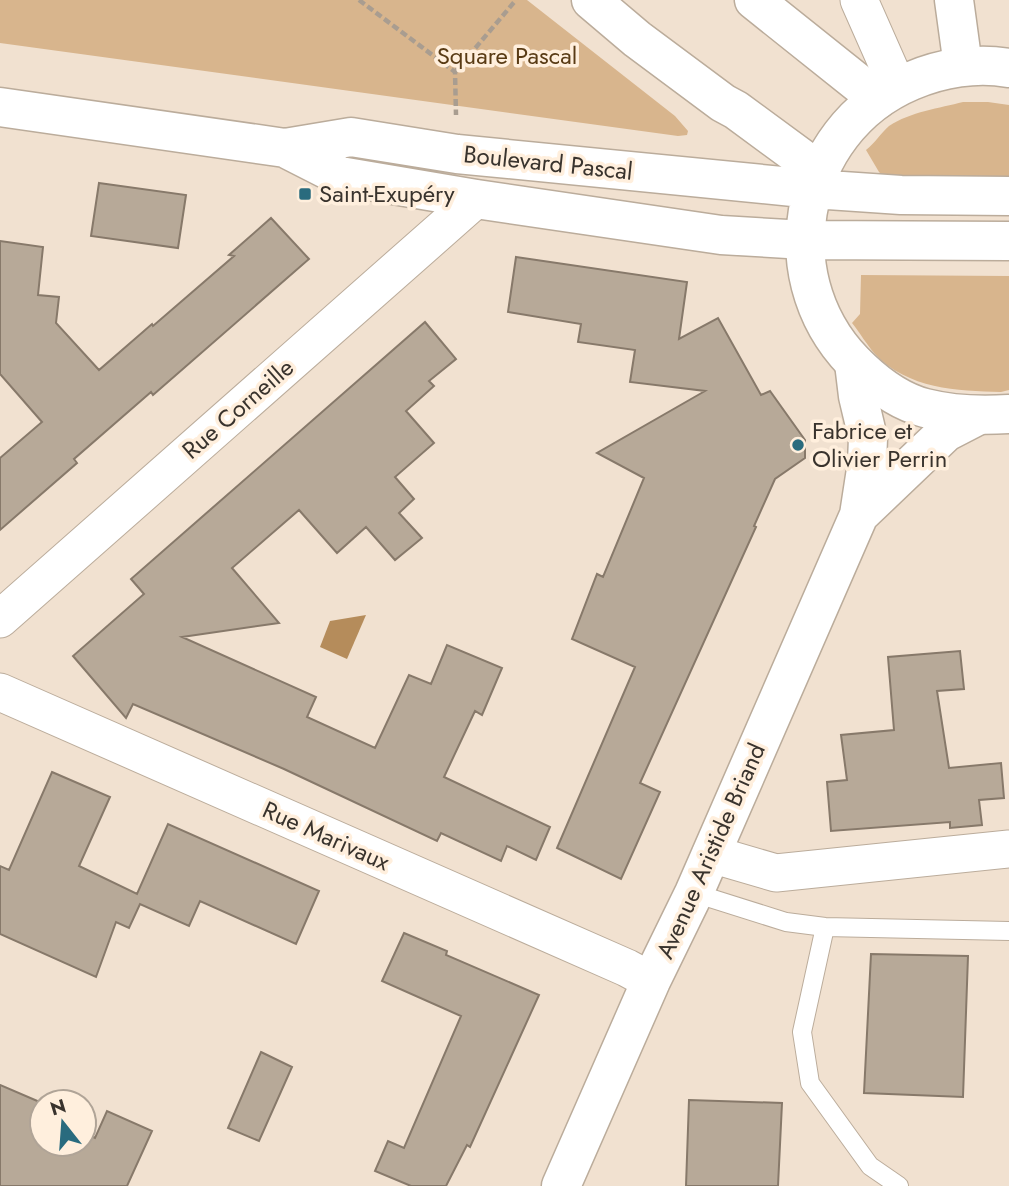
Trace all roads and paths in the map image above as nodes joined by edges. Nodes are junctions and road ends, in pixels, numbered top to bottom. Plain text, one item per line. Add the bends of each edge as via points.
1 (359, 0) edge
2 (516, 0) edge
3 (590, 0) edge
4 (754, 0) edge
5 (859, 0) edge
6 (954, 0) edge
7 (963, 66) junction
8 (1009, 68) edge
9 (455, 72) junction
10 (888, 93) junction
11 (0, 107) edge
12 (285, 148) junction
13 (457, 154) junction
14 (816, 180) junction
15 (1009, 196) edge
16 (477, 199) junction
17 (804, 240) junction
18 (1009, 241) edge
19 (854, 363) junction
20 (992, 415) edge
21 (859, 515) junction
22 (0, 619) edge
23 (0, 692) edge
24 (1009, 849) edge
25 (711, 854) junction
26 (694, 893) junction
27 (825, 927) junction
28 (1009, 931) edge
29 (651, 981) junction
30 (561, 1186) edge
31 (899, 1186) edge

1 - 9 path
2 - 9 path
3 - 14 main road via 736,110
4 - 10 main road
5 - 10 street
6 - 7 main road
7 - 8 main road
7 - 10 main road via 927,74
9 - 13 path
10 - 14 main road via 849,124
11 - 12 main road, Boulevard Pascal
12 - 13 main road, Boulevard Pascal via 351,137
12 - 16 main road, Boulevard Pascal via 341,176
13 - 14 main road, Boulevard Pascal
14 - 15 main road, Boulevard Pascal via 901,195
14 - 17 main road
16 - 17 main road, Boulevard Pascal via 721,235
16 - 22 street, Rue Corneille
17 - 18 main road, Boulevard Pascal
17 - 19 main road via 816,306
19 - 20 main road via 874,381 923,408
19 - 21 main road, Avenue Aristide Briand via 868,438
20 - 21 main road, Avenue Aristide Briand via 946,432
21 - 25 main road, Avenue Aristide Briand
23 - 29 street, Rue Marivaux
24 - 25 street via 775,873
25 - 26 main road, Avenue Aristide Briand
26 - 27 lane via 786,922
26 - 29 main road, Avenue Aristide Briand
27 - 28 lane
27 - 31 lane via 802,1032 810,1083 870,1166
29 - 30 main road, Avenue Aristide Briand

